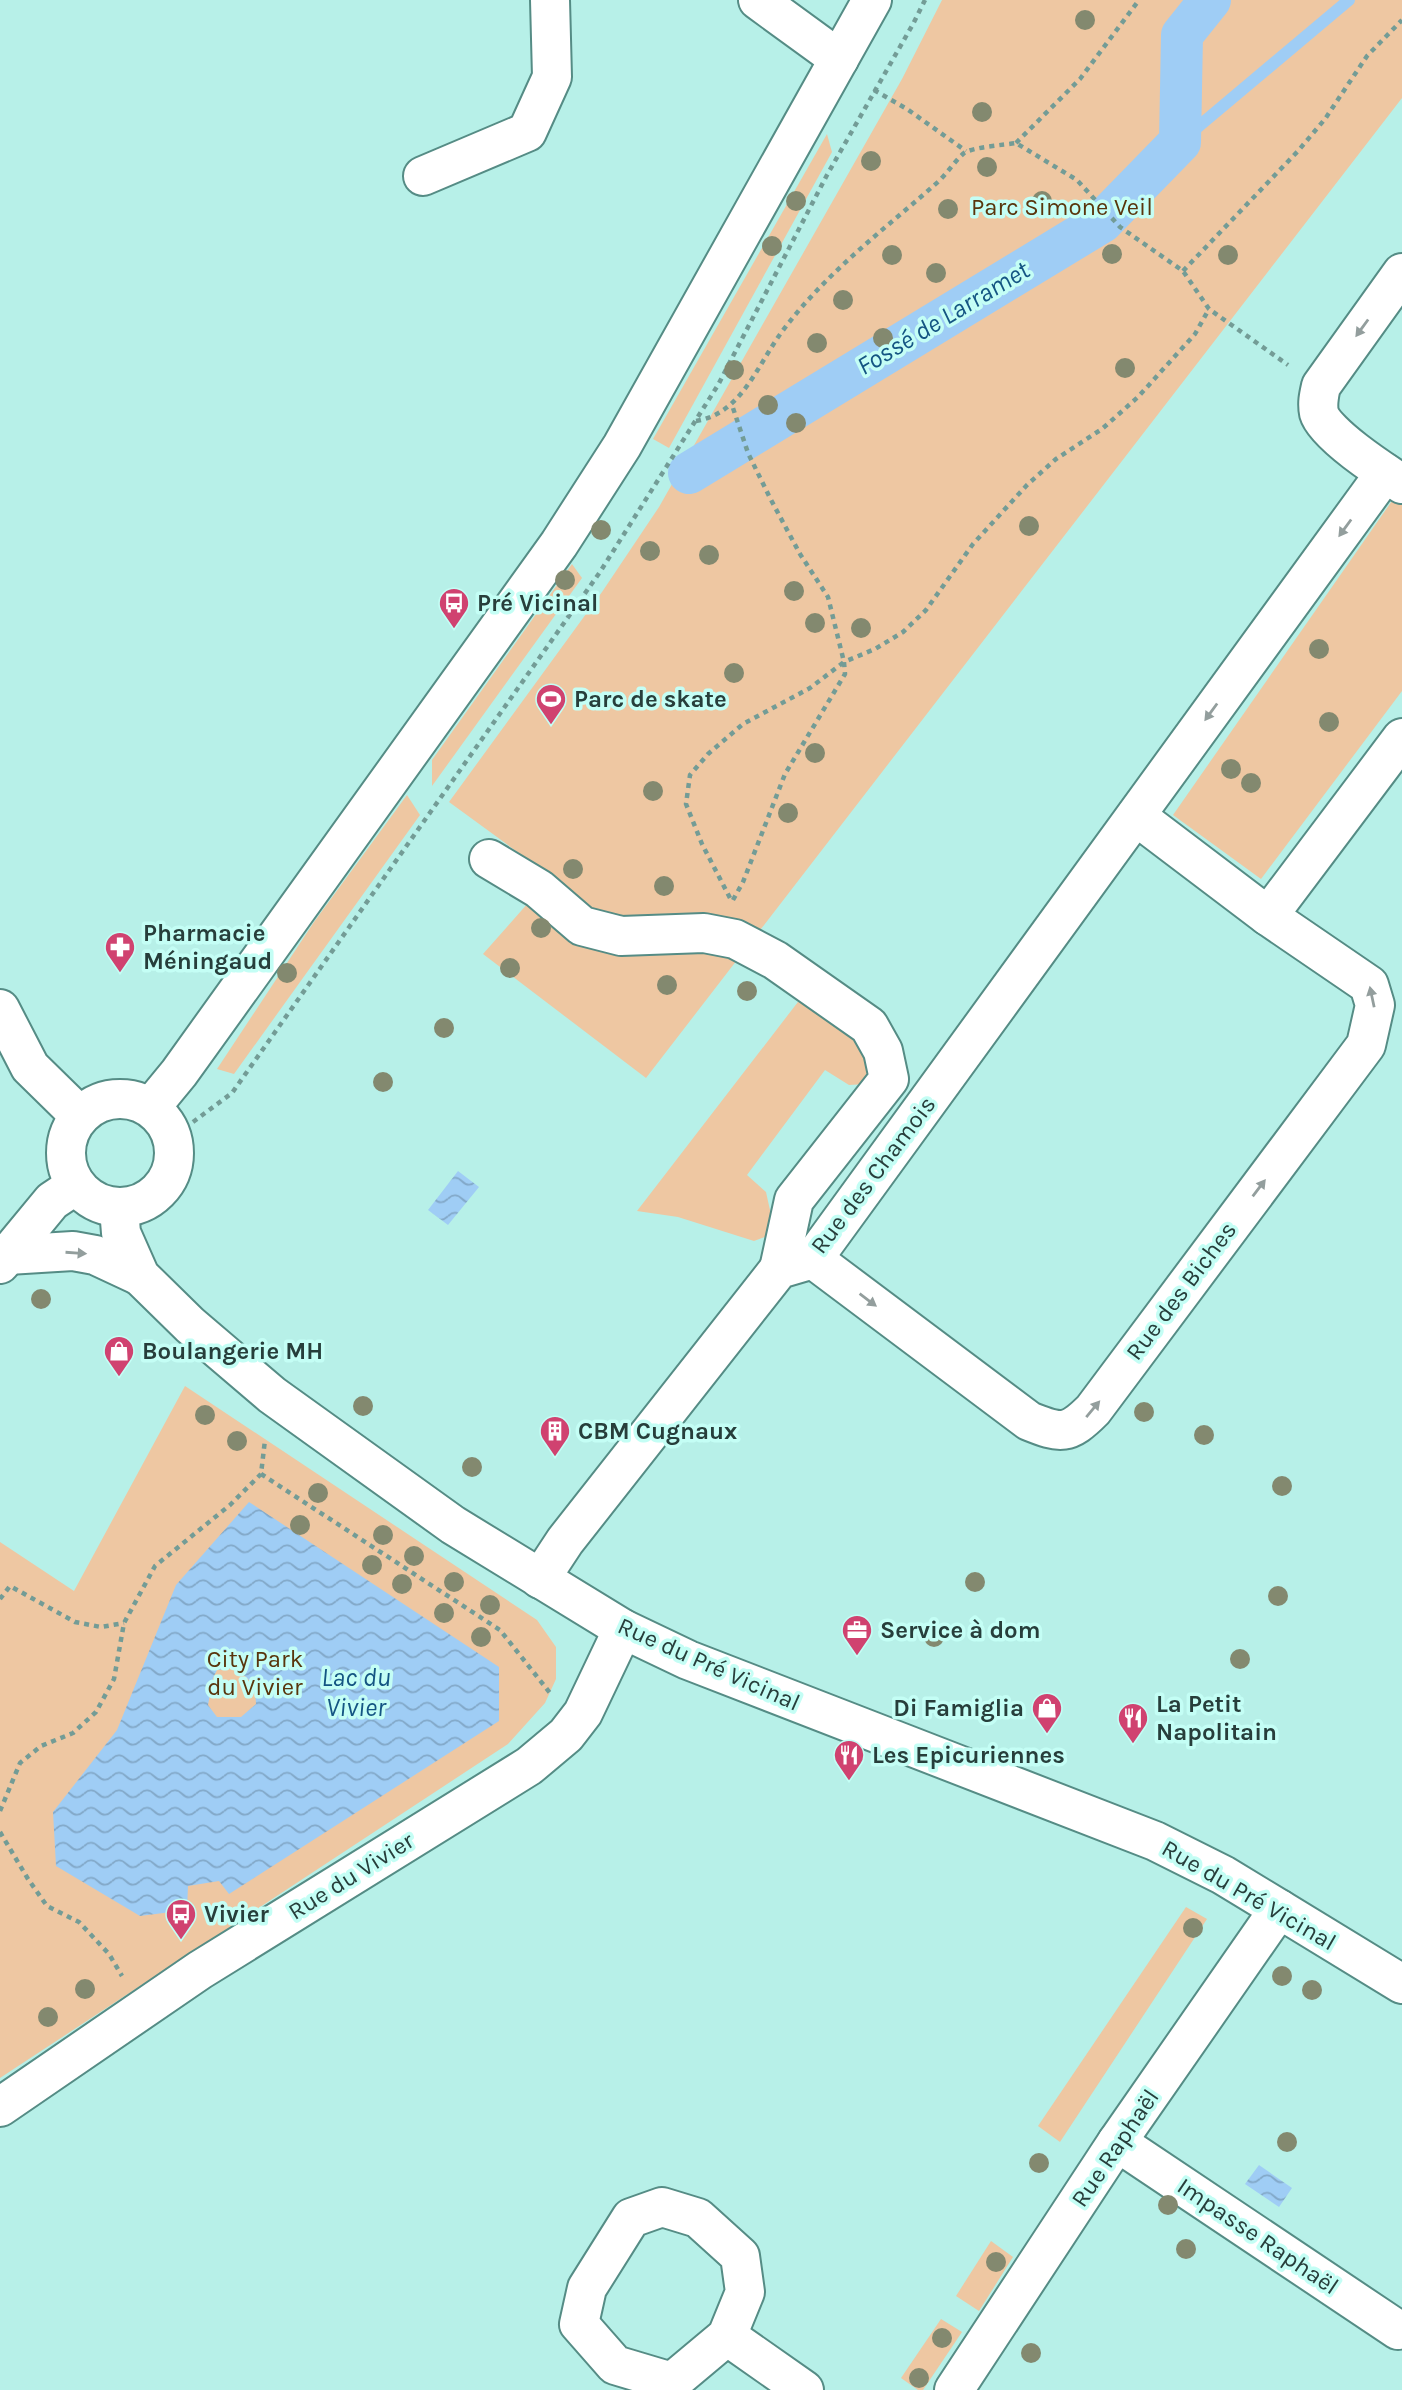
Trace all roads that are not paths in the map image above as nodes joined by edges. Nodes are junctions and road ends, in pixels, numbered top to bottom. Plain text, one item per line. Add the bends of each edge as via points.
1 (550, 0) edge
2 (758, 0) edge
3 (872, 0) edge
4 (839, 59) junction
5 (423, 176) dead end
6 (1402, 273) edge
7 (1394, 478) edge
8 (1402, 738) edge
9 (1136, 816) junction
10 (488, 859) dead end
11 (1268, 916) junction
12 (0, 1009) edge
13 (151, 1107) junction
14 (79, 1116) junction
15 (76, 1185) junction
16 (119, 1208) junction
17 (4, 1259) edge
18 (796, 1264) junction
19 (140, 1276) junction
20 (540, 1579) junction
21 (623, 1629) junction
22 (1279, 1909) junction
23 (1402, 1984) edge
24 (0, 2107) edge
25 (1117, 2142) junction
26 (1398, 2329) dead end
27 (727, 2336) junction
28 (804, 2390) edge
29 (954, 2390) edge

1 - 5 street via 552,77 527,132
2 - 4 street
3 - 4 street
4 - 13 street via 622,446 559,544
6 -> 7 street via 1321,386 1317,401 1320,416 1332,432
7 -> 9 street, Rue des Chamois
8 - 11 street
9 - 11 street, Rue des Biches
9 - 18 street, Rue des Chamois
10 - 18 street via 539,889 582,926 621,936 704,933 735,939 775,960 869,1026 883,1051 889,1079 794,1200
18 -> 11 street, Rue des Biches via 1029,1422 1054,1432 1076,1427 1366,1045 1375,1005 1369,985
12 - 14 street via 30,1067
13 - 14 street via 114,1099
13 - 16 street via 173,1138 170,1176 158,1193 140,1205
14 - 15 street via 66,1150
15 - 16 street via 102,1205
15 - 17 street via 52,1201
16 - 19 street, Rue du Pré Vicinal via 121,1233
17 -> 19 street via 73,1251 95,1255
18 - 20 street, Rue des Chamois via 565,1542
19 - 20 street, Rue du Pré Vicinal via 272,1395 453,1525
20 - 21 street, Rue du Pré Vicinal
21 - 22 street, Rue du Pré Vicinal via 688,1660 1155,1840
21 - 24 street, Rue du Vivier via 583,1713 566,1735 529,1766 200,1970
22 - 23 street, Rue du Pré Vicinal
22 - 25 street, Rue Raphaël
25 - 26 street, Impasse Raphaël
25 - 29 street, Rue Raphaël
27 - 27 street via 745,2291 740,2256 698,2218 662,2207 631,2218 587,2288 579,2324 615,2365 672,2382
27 - 28 street

